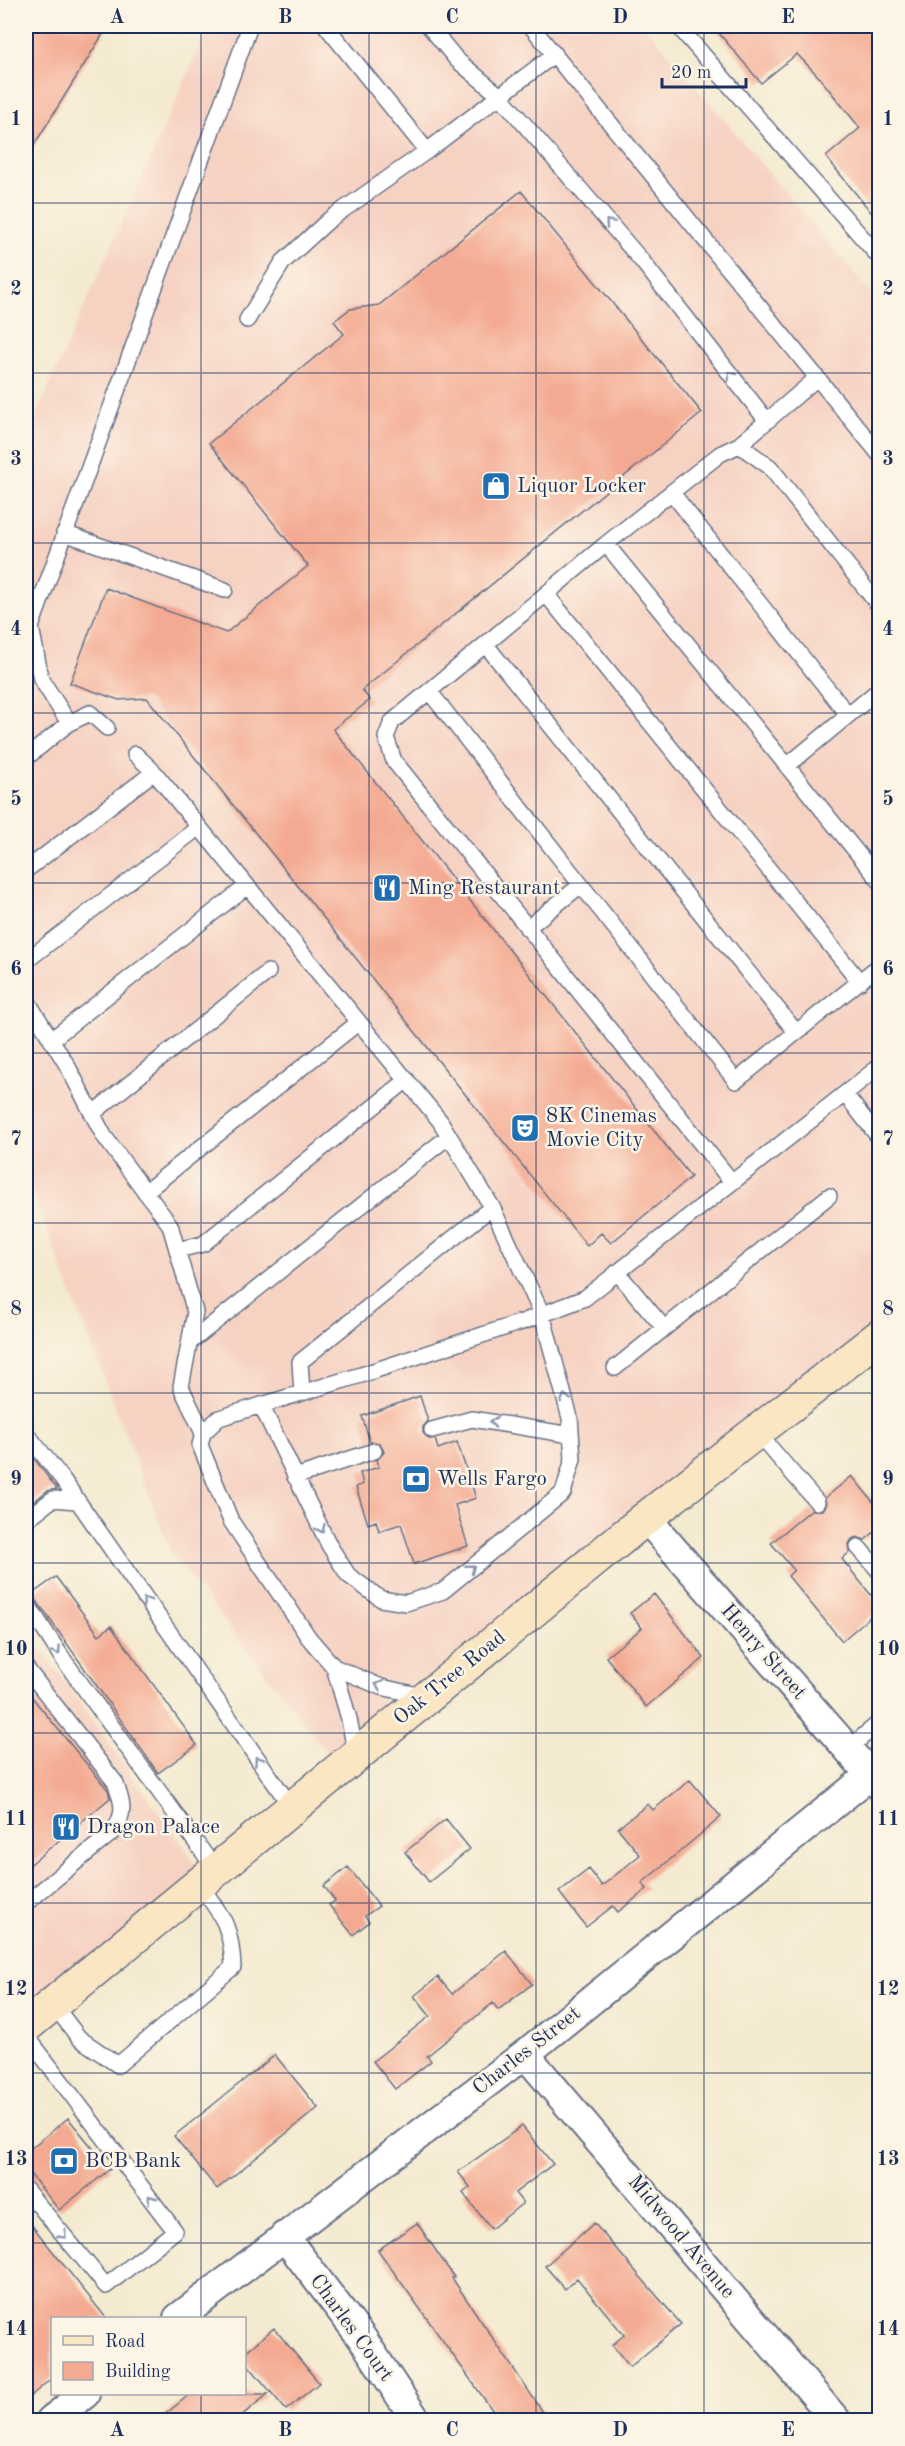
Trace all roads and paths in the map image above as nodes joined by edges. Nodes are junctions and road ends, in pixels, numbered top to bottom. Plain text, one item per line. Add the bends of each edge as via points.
1 (250, 26) edge
2 (326, 26) edge
3 (429, 26) edge
4 (531, 26) edge
5 (678, 26) edge
6 (555, 54) junction
7 (500, 96) junction
8 (427, 151) junction
9 (879, 258) edge
10 (247, 320) dead end
11 (817, 378) junction
12 (767, 421) junction
13 (739, 445) junction
14 (879, 455) edge
15 (672, 493) junction
16 (64, 533) junction
17 (606, 544) junction
18 (225, 590) dead end
19 (546, 594) junction
20 (877, 598) edge
21 (486, 645) junction
22 (879, 689) edge
23 (429, 691) junction
24 (848, 714) junction
25 (69, 723) junction
26 (107, 728) dead end
27 (135, 754) dead end
28 (26, 758) edge
29 (787, 766) junction
30 (154, 772) junction
31 (199, 827) junction
32 (26, 870) edge
33 (879, 881) edge
34 (581, 885) junction
35 (247, 886) junction
36 (527, 928) junction
37 (26, 961) edge
38 (879, 965) edge
39 (268, 972) dead end
40 (860, 982) junction
41 (26, 999) edge
42 (359, 1022) junction
43 (796, 1032) junction
44 (51, 1040) junction
45 (879, 1068) edge
46 (407, 1080) junction
47 (845, 1094) junction
48 (92, 1114) junction
49 (449, 1136) junction
50 (879, 1139) edge
51 (732, 1182) junction
52 (145, 1192) junction
53 (829, 1196) dead end
54 (492, 1207) junction
55 (177, 1250) junction
56 (618, 1272) junction
57 (542, 1314) junction
58 (664, 1328) junction
59 (879, 1336) edge
60 (189, 1343) junction
61 (615, 1368) dead end
62 (302, 1393) junction
63 (261, 1406) junction
64 (432, 1430) dead end
65 (757, 1432) junction
66 (26, 1433) edge
67 (203, 1433) junction
68 (571, 1435) junction
69 (374, 1451) dead end
70 (296, 1477) junction
71 (76, 1501) junction
72 (817, 1502) dead end
73 (646, 1518) junction
74 (26, 1523) edge
75 (858, 1547) dead end
76 (879, 1572) edge
77 (26, 1602) edge
78 (334, 1666) junction
79 (26, 1668) edge
80 (427, 1697) junction
81 (879, 1722) edge
82 (848, 1749) junction
83 (356, 1755) junction
84 (875, 1780) edge
85 (292, 1808) junction
86 (208, 1877) junction
87 (26, 1903) edge
88 (33, 2019) edge
89 (525, 2054) junction
90 (26, 2190) edge
91 (284, 2236) junction
92 (181, 2317) edge
93 (84, 2395) edge
94 (51, 2421) edge
95 (416, 2421) edge
96 (836, 2421) edge

1 - 16 lane
2 - 8 lane
3 - 7 lane via 480,82
4 - 6 lane
5 - 9 lane
6 - 7 lane
6 - 11 lane
7 - 8 lane
12 -> 7 lane via 642,261
8 - 10 lane via 330,219 283,262
11 - 12 lane
11 - 14 lane
12 - 13 lane
13 - 15 lane via 720,454
13 - 20 lane via 770,467
15 - 17 lane
15 - 24 lane
16 - 18 lane
16 - 25 lane via 31,627 41,679
17 - 19 lane
17 - 29 lane
19 - 21 lane
19 - 40 lane
21 - 23 lane
21 - 43 lane
22 - 24 lane
23 - 34 lane
23 - 36 lane via 392,722 386,737 394,761
24 - 29 lane
25 - 26 lane via 90,713
25 - 28 lane
27 - 30 lane
29 - 33 lane
30 - 31 lane
30 - 32 lane
31 - 35 lane
31 - 37 lane
34 - 36 lane
34 - 43 lane via 736,1081
35 - 42 lane
35 - 44 lane
36 - 51 lane
38 - 40 lane
39 - 48 lane
40 - 43 lane
41 - 44 lane
42 - 46 lane
42 - 52 lane
44 - 48 lane
45 - 47 lane
46 - 49 lane
46 - 55 lane via 203,1244
47 - 50 lane
47 - 51 lane
48 - 52 lane
49 - 54 lane
49 - 60 lane
51 - 56 lane
52 - 55 lane via 170,1225
53 - 58 lane
54 - 57 lane
54 - 62 lane via 300,1362
55 - 60 lane via 195,1312
56 - 57 lane via 585,1298
56 - 58 lane
57 - 62 lane
68 -> 57 lane
58 - 61 lane
59 - 65 main road, Oak Tree Road
60 - 67 lane via 181,1387
62 - 63 lane
63 - 67 lane via 219,1418
63 - 70 lane
68 -> 64 lane via 472,1419
65 - 72 lane
65 - 73 main road, Oak Tree Road
66 - 71 lane
67 - 78 lane via 200,1445 231,1521 309,1638
70 -> 68 lane via 348,1575 381,1599 406,1604 443,1592 563,1493 573,1459
69 - 70 lane
71 - 74 lane via 53,1499
85 -> 71 lane
73 - 80 main road, Oak Tree Road
73 - 82 street, Henry Street
75 - 76 lane
77 -> 86 lane
80 -> 78 lane via 381,1687
78 - 83 lane
79 - 87 lane via 115,1782 123,1804 122,1819 113,1832
80 - 83 main road, Oak Tree Road
81 - 82 lane
82 - 84 street, Henry Street
83 - 85 main road, Oak Tree Road
84 - 89 street, Charles Street
85 - 86 main road, Oak Tree Road
86 - 88 main road, Oak Tree Road
86 - 88 lane via 231,1939 233,1967 117,2065 79,2038
90 -> 88 lane via 106,2286 175,2231
89 - 91 street, Charles Street
89 - 96 street, Midwood Avenue
91 - 92 street, Charles Street
91 - 95 street, Charles Court via 362,2338
93 - 94 street

